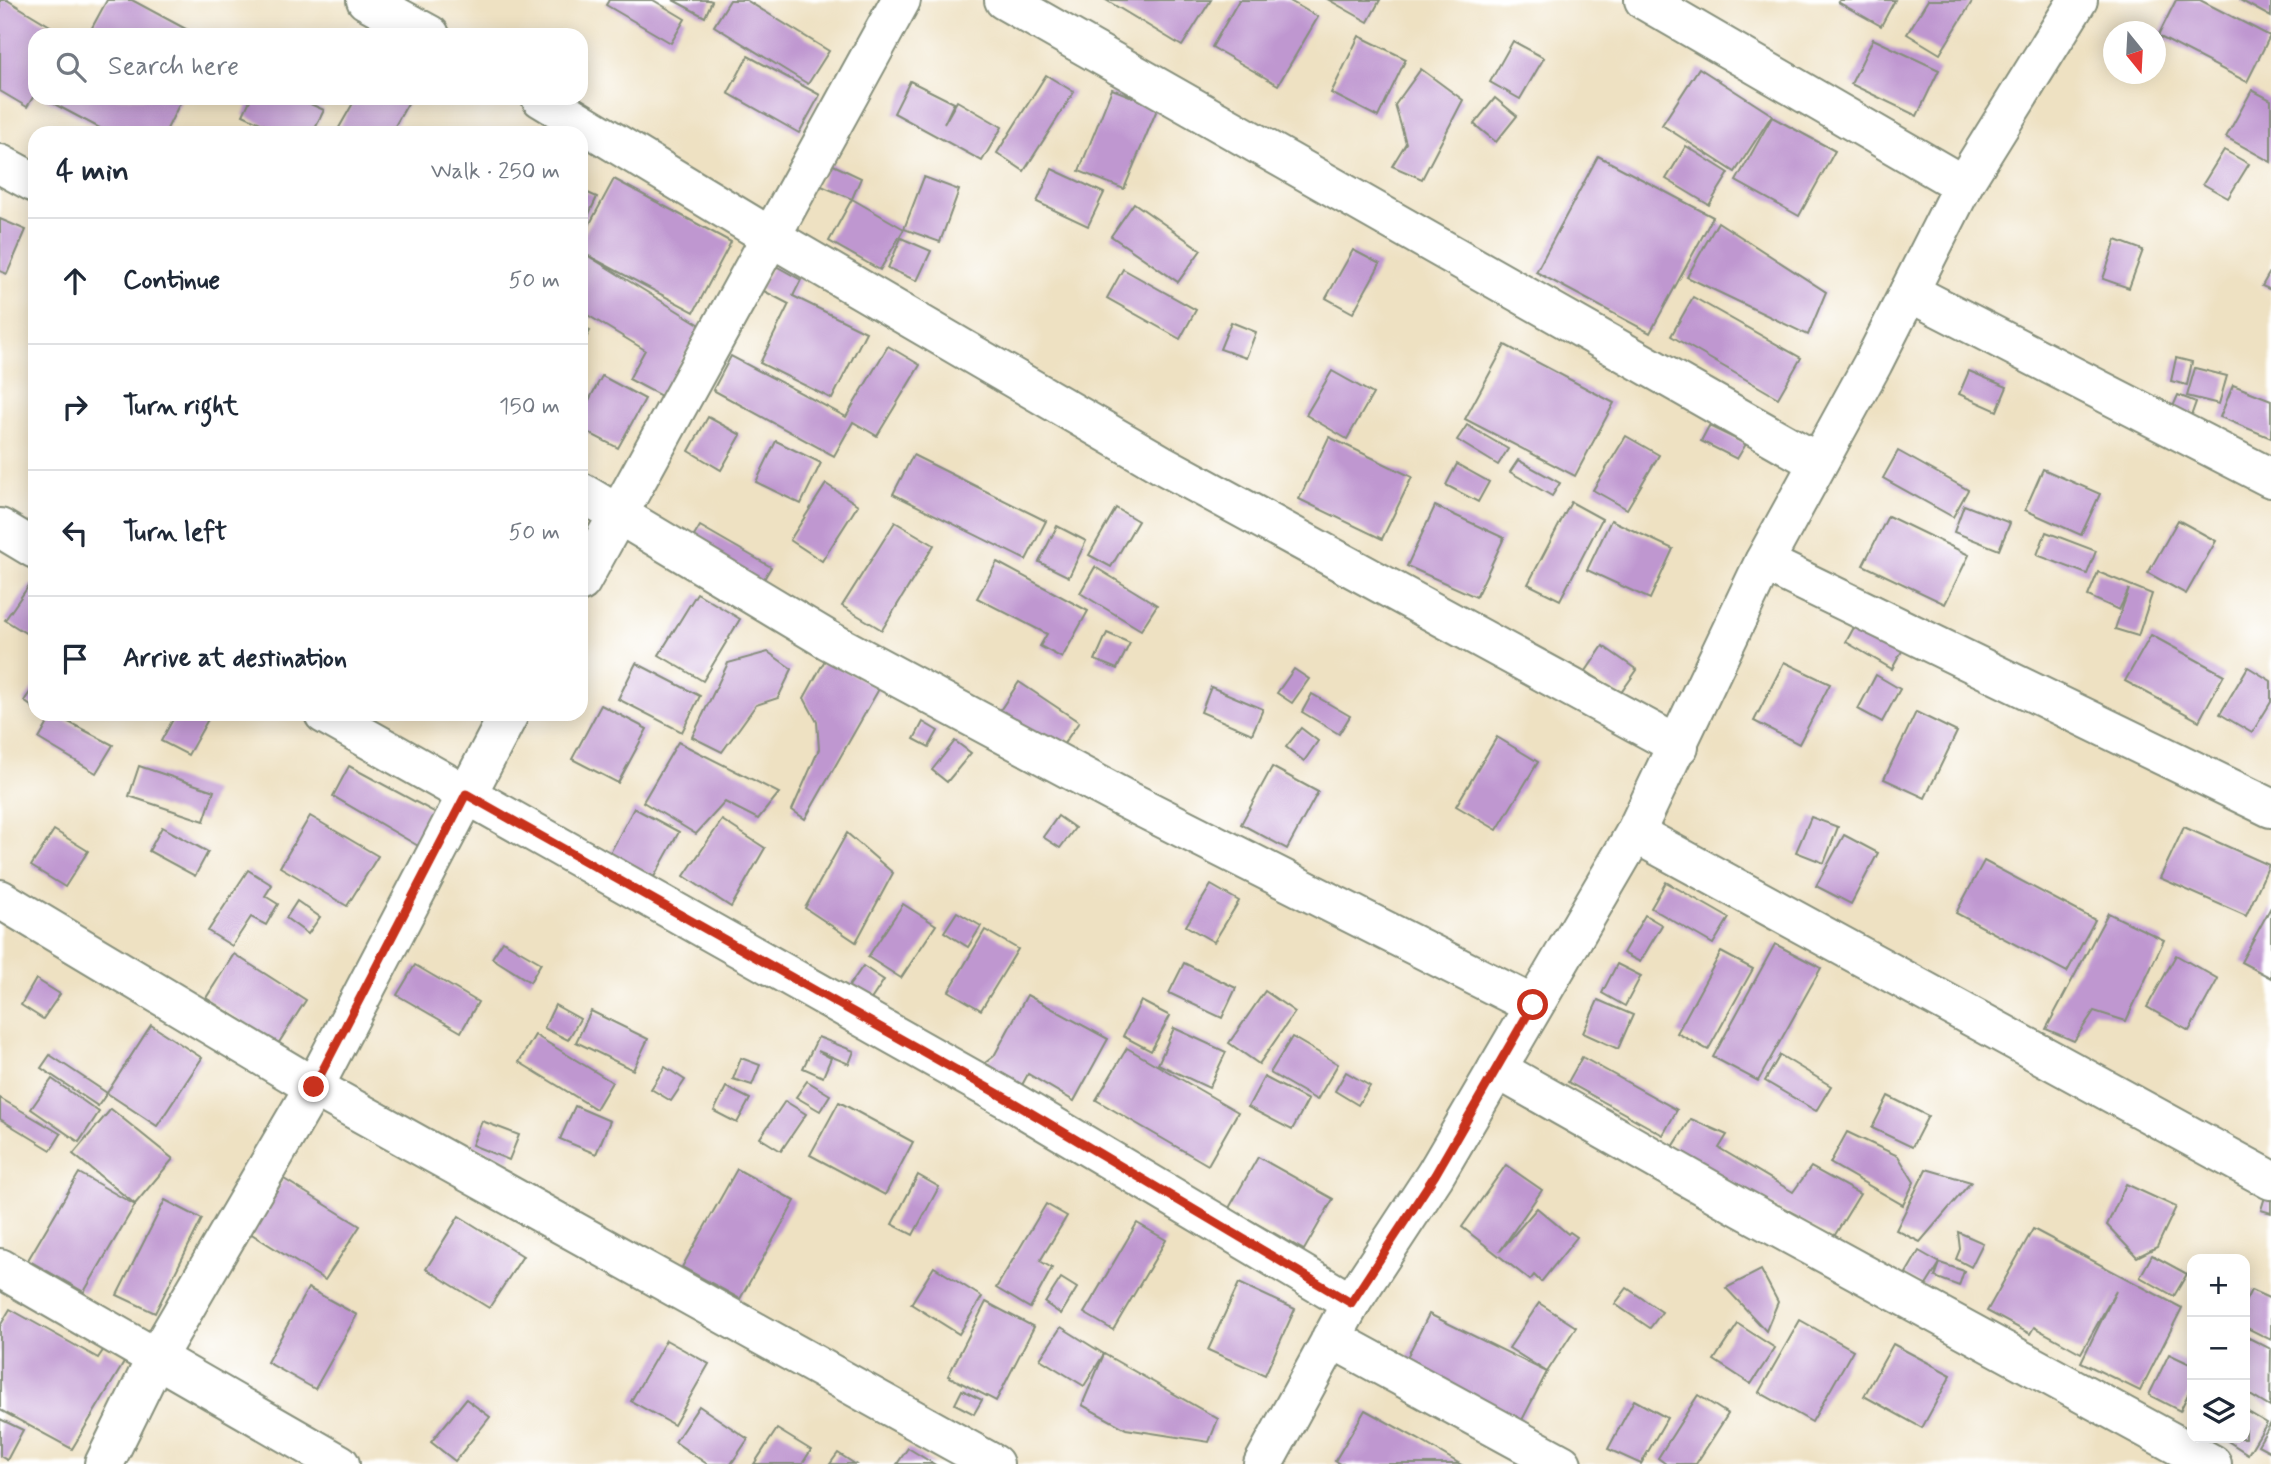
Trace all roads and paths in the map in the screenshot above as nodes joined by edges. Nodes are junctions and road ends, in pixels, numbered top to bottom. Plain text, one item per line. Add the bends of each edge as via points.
1 (366, 0) edge
2 (901, 0) edge
3 (1004, 0) edge
4 (1644, 0) edge
5 (2078, 0) edge
6 (417, 28) edge
7 (553, 105) edge
8 (587, 126) edge
9 (588, 126) edge
10 (0, 164) edge
11 (28, 179) edge
12 (1963, 185) junction
13 (771, 237) junction
14 (1909, 292) junction
15 (1817, 462) junction
16 (2271, 478) edge
17 (588, 496) edge
18 (618, 513) junction
19 (0, 528) edge
20 (28, 545) edge
21 (1765, 562) junction
22 (588, 569) edge
23 (336, 721) edge
24 (505, 721) edge
25 (1679, 746) junction
26 (466, 794) junction
27 (2271, 808) edge
28 (1635, 833) junction
29 (0, 899) edge
30 (1533, 1005) junction
31 (1497, 1069) junction
32 (314, 1087) junction
33 (2271, 1180) edge
34 (0, 1268) edge
35 (1351, 1303) junction
36 (1331, 1338) junction
37 (157, 1356) junction
38 (104, 1464) edge
39 (340, 1464) edge
40 (994, 1464) edge
41 (1263, 1464) edge
42 (1562, 1464) edge
43 (2212, 1464) edge

1 - 6 street
2 - 13 street
3 - 15 street
4 - 12 street
5 - 12 street
7 - 8 street
9 - 13 street
10 - 11 street
12 - 14 street
13 - 18 street
13 - 25 street via 1161,464
14 - 15 street
14 - 16 street
15 - 21 street
17 - 18 street
18 - 22 street
18 - 30 street via 876,666 1125,799
19 - 20 street
21 - 25 street
21 - 27 street
23 - 26 street
24 - 26 street
25 - 28 street
26 - 32 street
26 - 35 street via 1011,1101
28 - 30 street
28 - 33 street
29 - 32 street
30 - 31 street
31 - 35 street via 1435,1175
31 - 43 street
32 - 37 street
32 - 40 street
34 - 37 street
35 - 36 street
36 - 41 street
36 - 42 street
37 - 38 street
37 - 39 street

